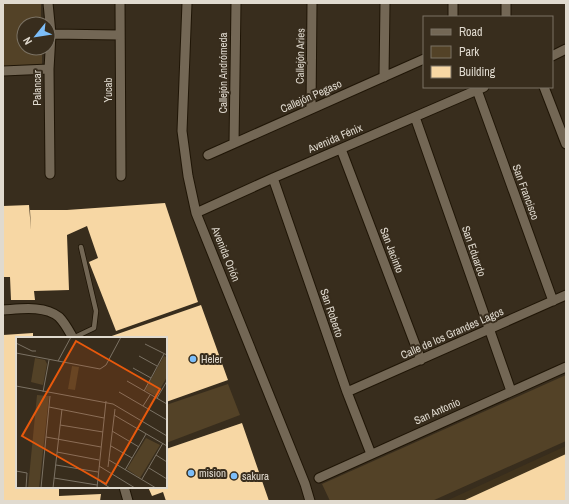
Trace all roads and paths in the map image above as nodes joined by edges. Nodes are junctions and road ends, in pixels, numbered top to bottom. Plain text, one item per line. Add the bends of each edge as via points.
1 (48, 3) edge
2 (120, 3) edge
3 (187, 3) edge
4 (236, 3) edge
5 (312, 3) edge
6 (385, 3) edge
7 (453, 3) edge
8 (506, 3) edge
9 (49, 16) edge
10 (453, 16) edge
11 (506, 16) edge
12 (56, 34) edge
13 (120, 35) junction
14 (566, 49) edge
15 (50, 56) edge
16 (553, 56) edge
17 (423, 59) edge
18 (49, 70) junction
19 (3, 71) edge
20 (384, 77) junction
21 (544, 88) edge
22 (481, 89) edge
23 (311, 109) junction
24 (415, 117) junction
25 (234, 143) junction
26 (566, 144) edge
27 (341, 149) junction
28 (208, 155) dead end
29 (50, 174) dead end
30 (121, 176) dead end
31 (273, 178) junction
32 (196, 213) junction
33 (81, 247) dead end
34 (566, 295) edge
35 (553, 301) junction
36 (3, 310) edge
37 (489, 329) junction
38 (72, 337) edge
39 (75, 337) edge
40 (420, 360) junction
41 (566, 367) edge
42 (348, 392) junction
43 (511, 392) junction
44 (371, 454) junction
45 (319, 478) dead end
46 (124, 488) edge
47 (128, 501) edge
48 (310, 501) edge

1 - 9 street, Palancar
2 - 13 street, Yucab
3 - 32 street, Avenida Orión via 182,131
4 - 25 street, Callejón Andrómeda
5 - 23 street, Callejón Aries
6 - 20 street
7 - 10 street
8 - 11 street
12 - 13 street
13 - 30 street, Yucab
14 - 16 street
15 - 18 street, Palancar
17 - 20 street, Callejón Pegaso
18 - 19 street
18 - 29 street, Palancar
20 - 23 street, Callejón Pegaso
21 - 26 street
22 - 24 street, Avenida Fénix
22 - 35 street, San Francisco
23 - 25 street, Callejón Pegaso
24 - 27 street, Avenida Fénix
24 - 37 street, San Eduardo
25 - 28 street, Callejón Pegaso
27 - 31 street, Avenida Fénix
27 - 40 street, San Jacinto
31 - 32 street, Avenida Fénix
31 - 42 street, San Roberto
32 - 48 street, Avenida Orión
33 - 39 lane via 96,311 94,328
34 - 35 street, Calle de los Grandes Lagos
35 - 37 street, Calle de los Grandes Lagos
36 - 38 street via 48,311 58,316
37 - 40 street, Calle de los Grandes Lagos
37 - 43 street, San Eduardo
40 - 42 street, Calle de los Grandes Lagos
41 - 43 street, San Antonio
42 - 44 street, San Roberto
43 - 44 street, San Antonio
44 - 45 street, San Antonio
46 - 47 street

